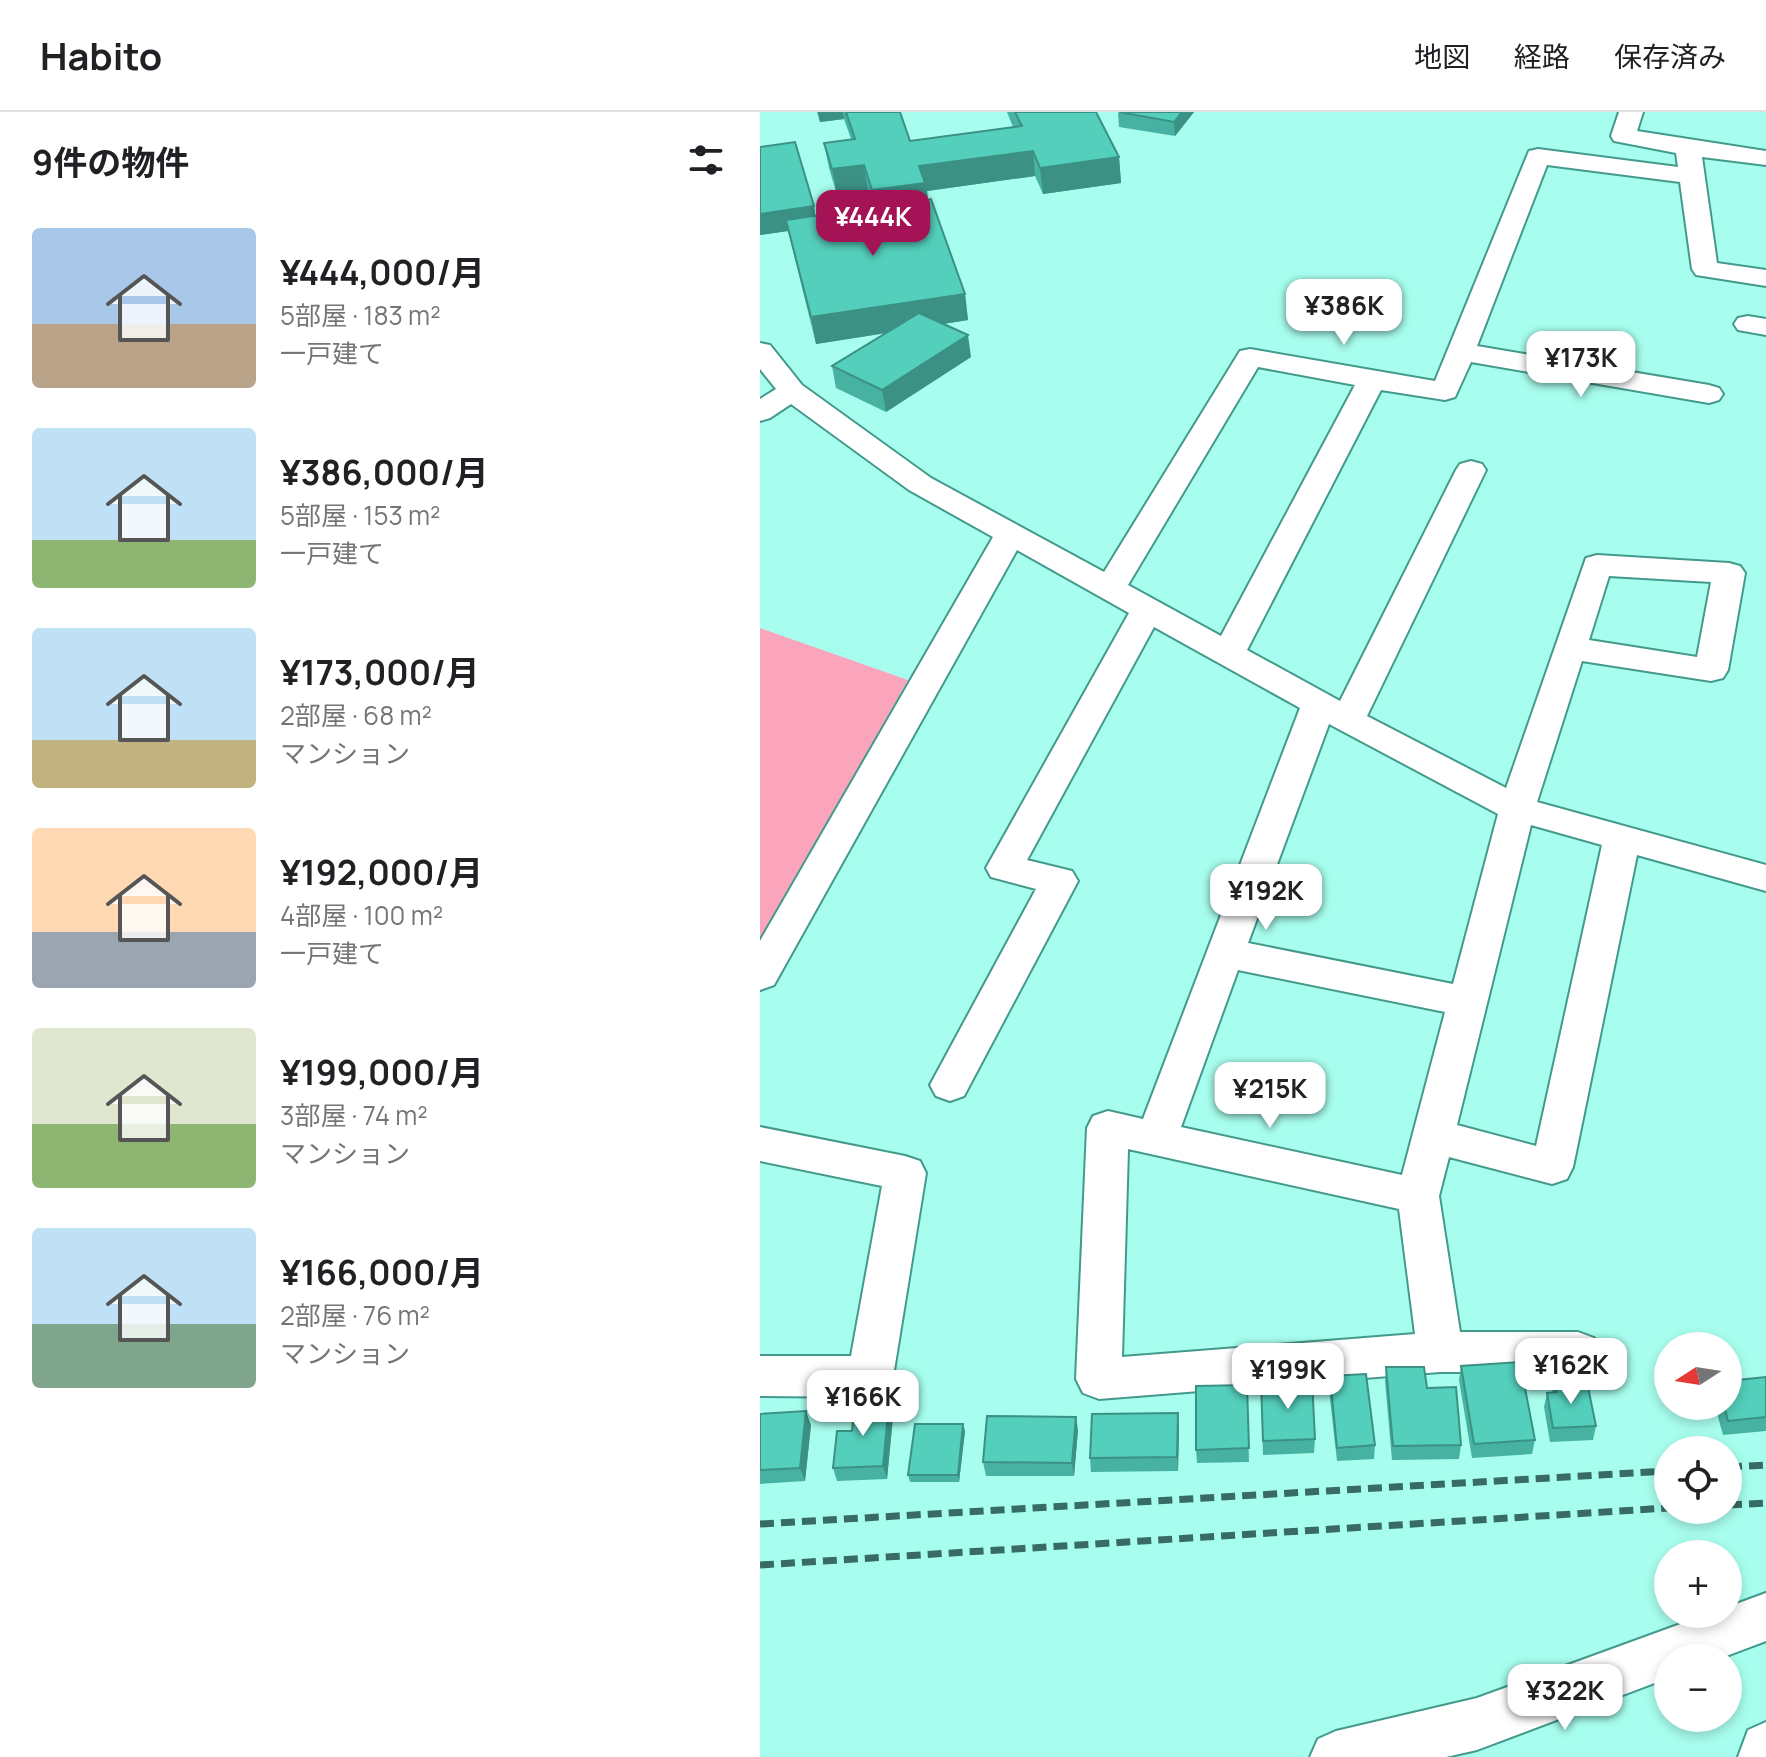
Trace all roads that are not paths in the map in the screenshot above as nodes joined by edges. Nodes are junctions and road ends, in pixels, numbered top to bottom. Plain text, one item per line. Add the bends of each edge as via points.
1 (1631, 112) edge
2 (1688, 148) junction
3 (1766, 158) edge
4 (1692, 176) junction
5 (1766, 278) edge
6 (760, 351) edge
7 (1461, 352) junction
8 (1372, 380) junction
9 (792, 391) junction
10 (1709, 394) dead end
11 (760, 412) edge
12 (1471, 470) dead end
13 (1010, 534) junction
14 (1110, 589) junction
15 (1147, 609) junction
16 (1570, 648) junction
17 (1228, 654) junction
18 (1334, 712) junction
19 (1517, 809) junction
20 (1622, 838) junction
21 (1766, 878) edge
22 (1225, 953) junction
23 (760, 975) edge
24 (1468, 1002) junction
25 (950, 1085) dead end
26 (1433, 1136) junction
27 (1156, 1138) junction
28 (760, 1144) edge
29 (1418, 1196) junction
30 (1440, 1352) junction
31 (1578, 1352) dead end
32 (760, 1376) edge
33 (1766, 1617) edge
34 (1766, 1748) edge
35 (1336, 1757) edge
36 (1764, 1757) edge

1 - 2 street via 1623,136
2 - 3 street
2 - 4 street
4 - 5 street via 1705,269
4 - 7 street via 1538,156
6 - 9 street
7 - 8 street via 1445,391
7 - 10 street
8 - 14 street via 1250,357
8 - 17 street
9 - 11 street
9 - 13 street via 920,484
12 - 18 street
13 - 14 street
13 - 23 street
14 - 15 street
15 - 17 street
15 - 25 street via 1004,868 1059,881
16 - 16 street via 1597,565 1729,573 1711,670
16 - 19 street
17 - 18 street
18 - 19 street
18 - 22 street
19 - 20 street
19 - 24 street
20 - 21 street
20 - 26 street via 1552,1167
22 - 24 street
22 - 27 street
24 - 26 street
26 - 29 street
27 - 29 street
27 - 30 street via 1108,1128 1099,1379
28 - 32 street via 905,1173 870,1377
29 - 30 street
30 - 31 street
33 - 35 street via 1477,1724
34 - 36 street

